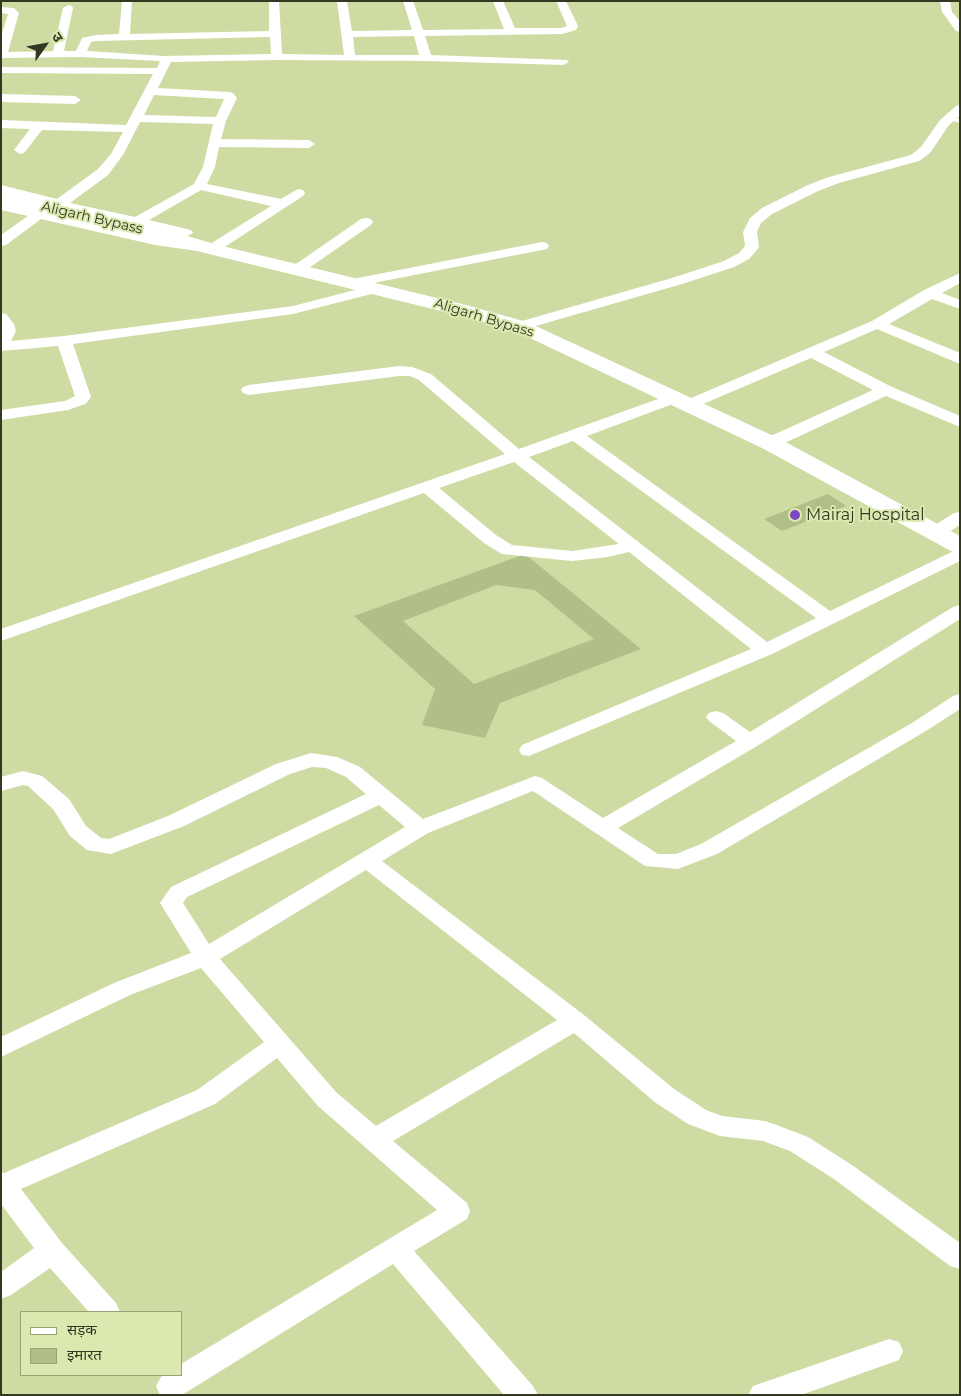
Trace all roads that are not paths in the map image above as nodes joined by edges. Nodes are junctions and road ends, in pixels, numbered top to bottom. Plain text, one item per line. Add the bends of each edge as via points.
1 (4, 1) edge
2 (127, 1) edge
3 (274, 1) edge
4 (342, 1) edge
5 (408, 1) edge
6 (498, 1) edge
7 (560, 1) edge
8 (945, 1) edge
9 (1, 8) edge
10 (68, 8) dead end
11 (960, 29) edge
12 (511, 32) junction
13 (275, 34) junction
14 (347, 34) junction
15 (417, 34) junction
16 (124, 37) junction
17 (58, 54) junction
18 (80, 54) junction
19 (1, 55) edge
20 (277, 57) junction
21 (167, 58) junction
22 (350, 58) junction
23 (426, 58) junction
24 (563, 62) dead end
25 (1, 70) edge
26 (160, 71) junction
27 (150, 91) junction
28 (1, 98) edge
29 (75, 100) dead end
30 (956, 116) edge
31 (220, 121) junction
32 (133, 123) junction
33 (1, 124) edge
34 (39, 126) junction
35 (214, 143) junction
36 (309, 144) dead end
37 (20, 150) dead end
38 (199, 186) junction
39 (1, 188) edge
40 (298, 193) dead end
41 (1, 198) edge
42 (59, 204) junction
43 (283, 204) junction
44 (1, 206) edge
45 (38, 215) junction
46 (366, 222) dead end
47 (144, 227) junction
48 (1, 242) edge
49 (218, 246) junction
50 (542, 246) dead end
51 (298, 269) junction
52 (960, 277) edge
53 (354, 283) junction
54 (378, 288) junction
55 (929, 293) junction
56 (960, 305) edge
57 (1, 317) edge
58 (878, 324) junction
59 (520, 326) junction
60 (64, 341) junction
61 (1, 346) edge
62 (814, 353) junction
63 (960, 359) edge
64 (249, 390) dead end
65 (886, 390) junction
66 (682, 401) junction
67 (1, 415) edge
68 (960, 422) edge
69 (575, 435) junction
70 (770, 443) junction
71 (516, 455) junction
72 (427, 487) junction
73 (960, 517) edge
74 (935, 533) junction
75 (633, 546) junction
76 (960, 546) edge
77 (960, 553) edge
78 (960, 611) edge
79 (829, 619) junction
80 (1, 635) edge
81 (766, 650) junction
82 (960, 700) edge
83 (716, 717) dead end
84 (750, 741) junction
85 (529, 750) dead end
86 (1, 784) edge
87 (381, 795) junction
88 (420, 828) junction
89 (602, 828) junction
90 (367, 860) junction
91 (204, 957) junction
92 (575, 1021) junction
93 (279, 1044) junction
94 (1, 1048) edge
95 (373, 1140) junction
96 (2, 1185) edge
97 (395, 1248) junction
98 (52, 1251) junction
99 (960, 1258) edge
100 (1, 1287) edge
101 (105, 1311) edge
102 (889, 1351) dead end
103 (170, 1385) edge
104 (523, 1395) edge
105 (763, 1395) edge

1 - 9 street
2 - 16 street
3 - 13 street
4 - 14 street
5 - 15 street
6 - 12 street
7 - 12 street via 572,28
8 - 11 street via 947,12
9 - 19 street via 14,14
10 - 17 street
12 - 15 street
13 - 16 street
13 - 20 street
14 - 15 street
14 - 22 street
15 - 23 street
16 - 18 street via 86,40
17 - 18 street
17 - 19 street
18 - 21 street
20 - 21 street
20 - 22 street
21 - 26 street
22 - 23 street
23 - 24 street
25 - 26 street
26 - 27 street
27 - 31 street via 229,96 231,98
27 - 32 street
28 - 29 street
30 - 59 street via 944,123 926,150 915,158 834,180 767,211 755,221 750,232 752,247 729,264
31 - 32 street
31 - 35 street
32 - 34 street
32 - 42 street via 117,155 103,172
33 - 34 street
34 - 37 street
35 - 36 street
35 - 38 street via 209,167
38 - 43 street
38 - 47 street
39 - 42 street
40 - 43 street
41 - 47 main road, Aligarh Bypass
42 - 47 street
43 - 49 street
44 - 45 street
45 - 48 street
45 - 49 street via 155,241
46 - 51 street
47 - 49 main road, Aligarh Bypass
49 - 51 main road, Aligarh Bypass
50 - 53 street
51 - 53 main road, Aligarh Bypass
52 - 55 street
53 - 54 main road, Aligarh Bypass
54 - 59 main road, Aligarh Bypass
54 - 60 street via 293,310
55 - 56 street
55 - 58 street
57 - 61 street via 8,331
58 - 62 street
58 - 63 street
59 - 66 main road, Aligarh Bypass
60 - 61 street
60 - 67 street via 83,397 68,405
62 - 65 street
62 - 66 street
64 - 71 street via 412,372 424,377
65 - 68 street
65 - 70 street
66 - 69 street
66 - 70 main road, Aligarh Bypass
69 - 71 street
69 - 79 street
70 - 74 main road, Aligarh Bypass
71 - 72 street
71 - 75 street
72 - 75 street via 508,550 572,556
72 - 80 street
73 - 74 street
74 - 76 main road, Aligarh Bypass
75 - 81 street
77 - 79 street
78 - 84 street
79 - 81 street
81 - 85 street
82 - 89 street via 709,849 678,862 653,861
83 - 84 street
84 - 89 street
86 - 87 street via 23,778 35,781 60,804 78,831 95,845 112,847 283,769 311,760 330,762 354,772
87 - 88 street
87 - 91 street via 179,892 171,903
88 - 89 street via 535,783
88 - 90 street
90 - 91 street
90 - 92 street
91 - 93 street
91 - 94 street via 122,989
92 - 95 street
92 - 99 street via 664,1096 697,1117 720,1126 765,1130 799,1144 843,1172
93 - 95 street via 327,1099
93 - 96 street via 206,1098
95 - 97 street via 457,1211
96 - 98 street
97 - 103 street
97 - 104 street
98 - 100 street
98 - 101 street
102 - 105 street

